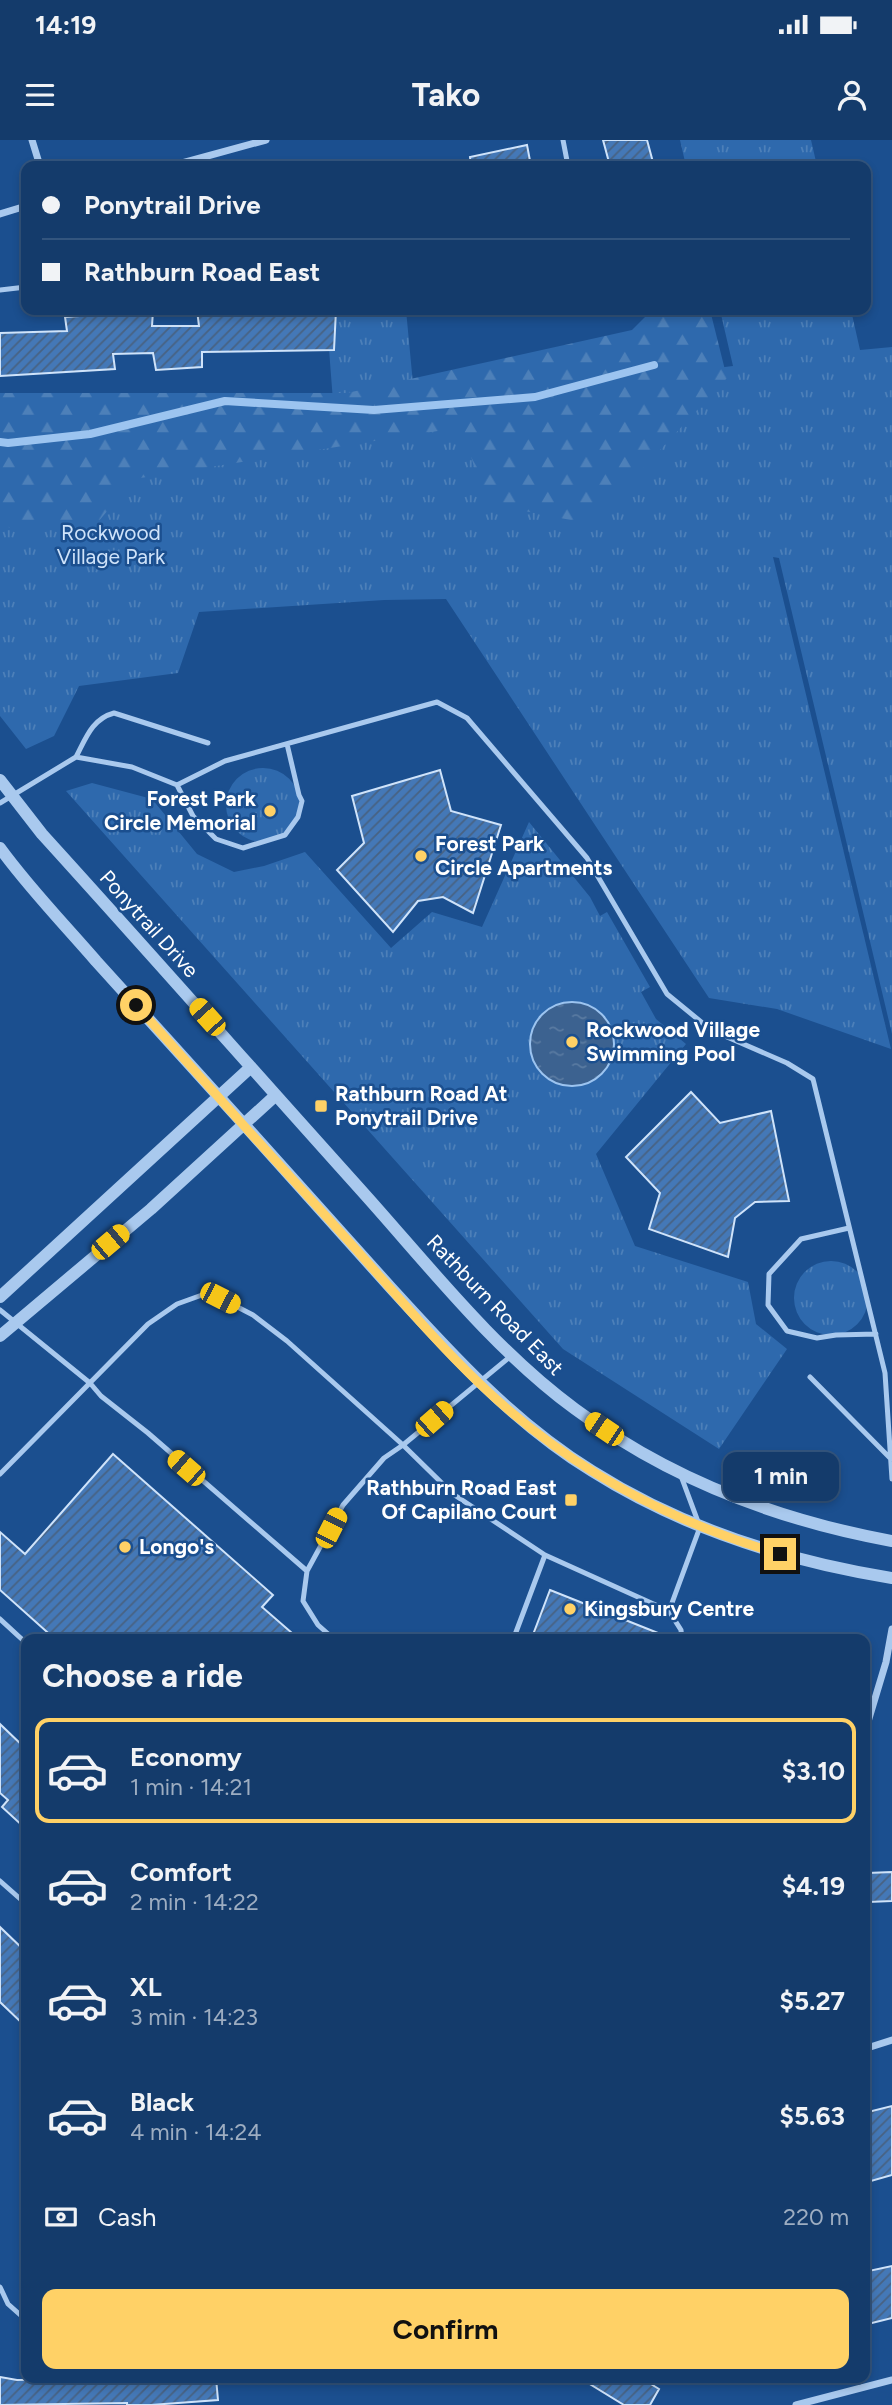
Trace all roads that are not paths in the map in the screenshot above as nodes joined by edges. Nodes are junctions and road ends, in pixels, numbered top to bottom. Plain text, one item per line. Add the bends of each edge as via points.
1 (32, 140) edge
2 (266, 140) edge
3 (563, 140) edge
4 (38, 161) edge
5 (189, 161) edge
6 (567, 161) edge
7 (21, 208) edge
8 (0, 214) edge
9 (21, 288) edge
10 (0, 290) edge
11 (208, 743) dead end
12 (287, 744) junction
13 (76, 757) junction
14 (0, 780) edge
15 (177, 785) junction
16 (6, 800) edge
17 (0, 848) edge
18 (251, 1067) junction
19 (276, 1095) junction
20 (219, 1097) junction
21 (300, 1122) joint
22 (243, 1124) junction
23 (849, 1228) junction
24 (0, 1297) edge
25 (0, 1310) edge
26 (16, 1322) junction
27 (876, 1335) junction
28 (0, 1336) edge
29 (512, 1355) junction
30 (810, 1377) dead end
31 (478, 1382) junction
32 (90, 1383) junction
33 (403, 1445) junction
34 (891, 1459) edge
35 (680, 1473) junction
36 (0, 1474) edge
37 (892, 1479) edge
38 (700, 1527) junction
39 (892, 1541) edge
40 (545, 1555) junction
41 (307, 1571) junction
42 (892, 1578) edge
43 (669, 1611) junction
44 (0, 1619) edge
45 (892, 1629) edge
46 (328, 1634) edge
47 (515, 1634) edge
48 (681, 1634) edge
49 (21, 1638) edge
50 (870, 1717) edge
51 (0, 1881) edge
52 (21, 1899) edge
53 (892, 2040) edge
54 (870, 2047) edge
55 (0, 2287) edge
56 (21, 2316) edge
57 (892, 2380) edge
58 (796, 2405) edge

1 - 4 street
2 - 5 street
3 - 6 lane
7 - 8 street
9 - 10 lane
11 - 13 lane via 114,713 92,726
12 - 15 lane via 225,761
12 - 15 lane via 302,801 298,817 285,835 243,848 216,839 193,816
12 - 23 lane via 437,702 467,718 587,858 667,994 711,1030 813,1079
13 - 15 lane via 132,767
13 - 16 lane
14 - 16 street, Ponytrail Drive
16 - 18 street, Ponytrail Drive via 42,834
17 - 20 street
18 - 19 street, Ponytrail Drive
18 - 20 street
19 - 21 street, Ponytrail Drive
19 - 22 street
20 - 22 street
20 - 24 street
21 - 29 street, Rathburn Road East
22 - 26 street via 151,1209
22 - 31 street
23 - 27 lane
23 - 27 lane via 801,1239 769,1273 768,1305 787,1331 817,1338
25 - 26 lane
26 - 28 street
26 - 32 lane
27 - 34 lane via 885,1373
29 - 31 lane
29 - 35 street, Rathburn Road East via 573,1408
30 - 34 lane
31 - 33 lane
31 - 38 street via 590,1470
32 - 33 lane via 148,1324 177,1304 202,1295 220,1298 288,1341
32 - 36 lane
32 - 41 lane
33 - 40 lane via 453,1494
33 - 41 lane via 384,1458 343,1505
34 - 37 lane
35 - 38 lane
35 - 39 street, Rathburn Road East via 774,1512
38 - 42 street via 800,1560
38 - 43 lane
40 - 43 lane
40 - 47 lane
41 - 46 lane via 303,1601
43 - 48 lane
44 - 49 lane
45 - 50 street
51 - 52 lane
53 - 54 street
55 - 56 lane via 8,2304
57 - 58 street

